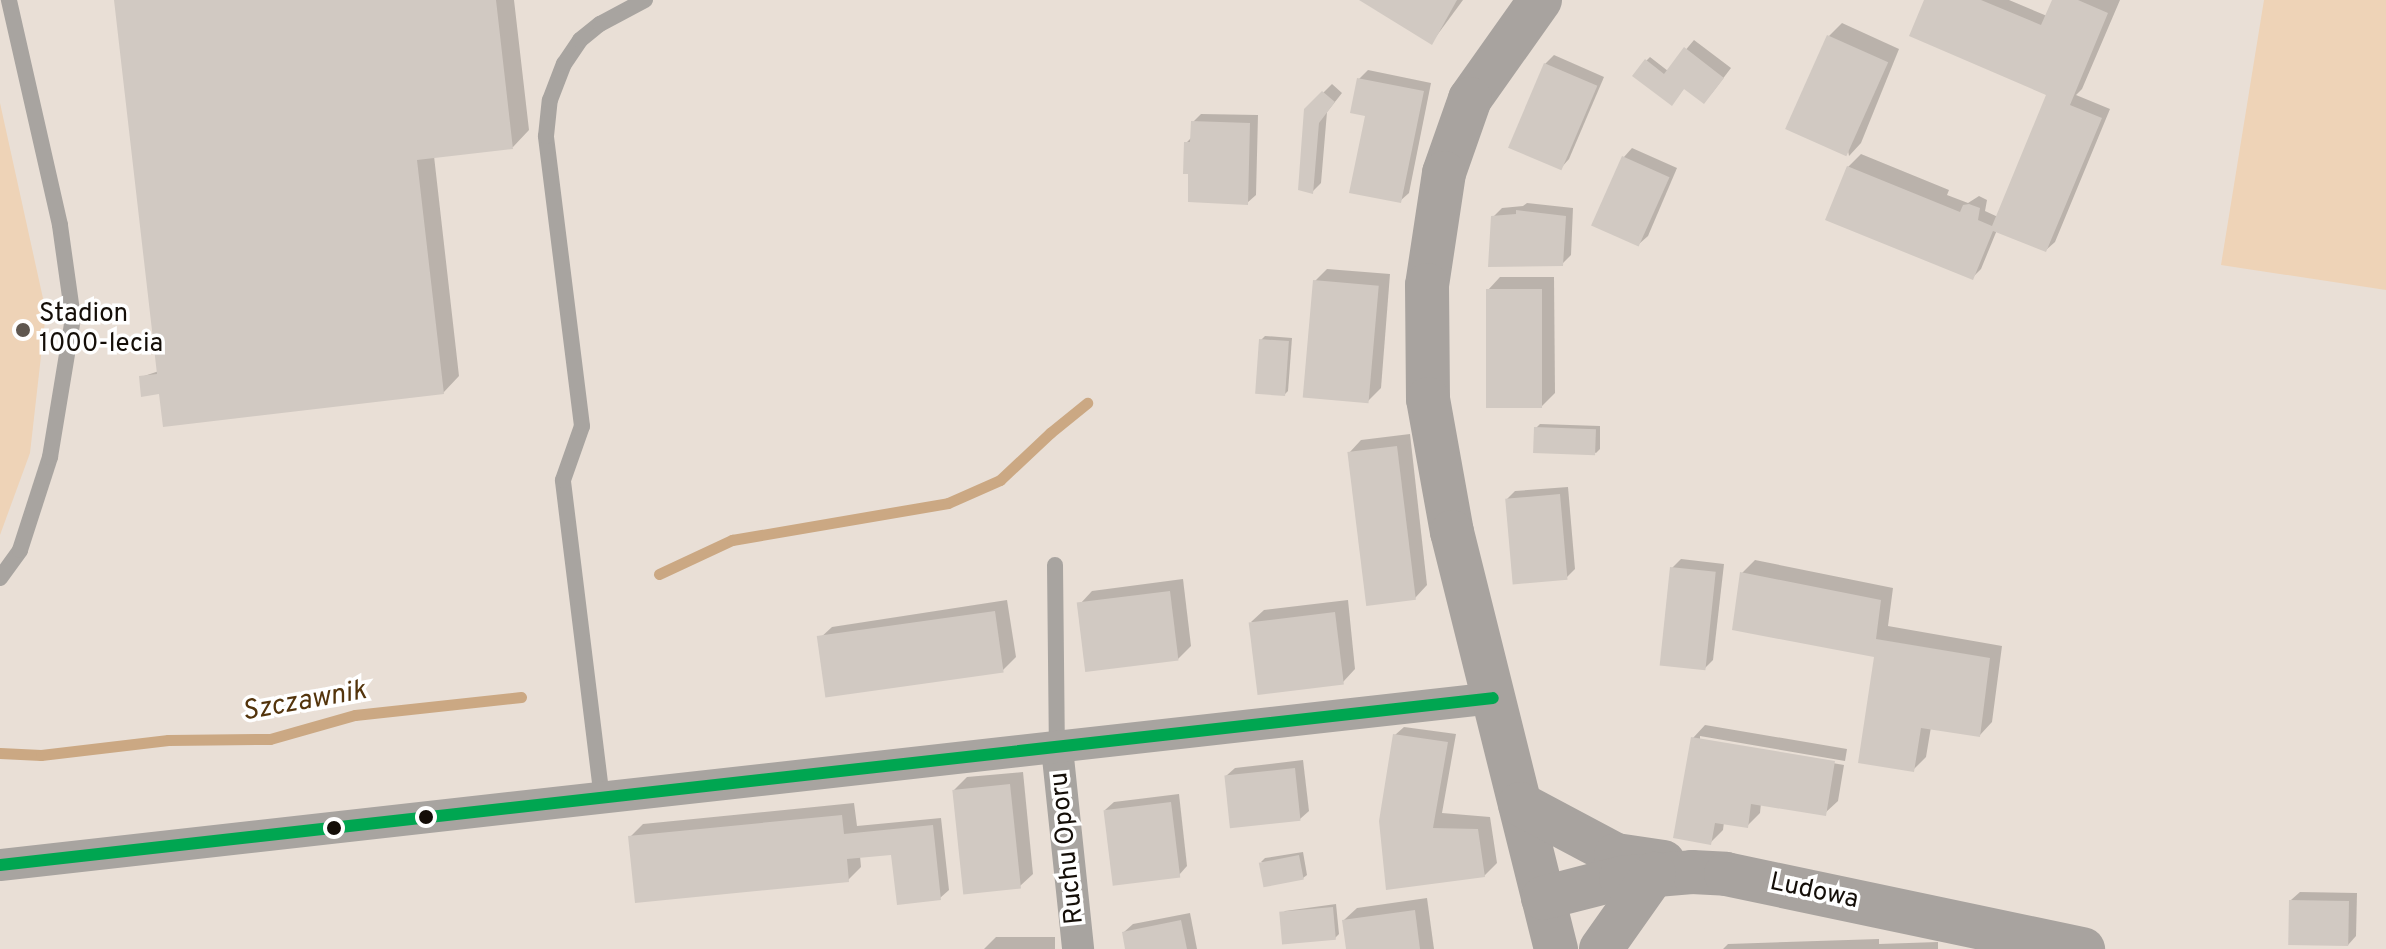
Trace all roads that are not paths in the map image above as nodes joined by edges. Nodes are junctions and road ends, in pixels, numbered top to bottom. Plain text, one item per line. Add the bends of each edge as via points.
1 (9, 0) edge
2 (645, 0) edge
3 (1540, 0) edge
4 (1055, 565) dead end
5 (0, 578) edge
6 (1493, 698) junction
7 (1057, 748) junction
8 (602, 799) junction
9 (1520, 804) junction
10 (0, 865) edge
11 (1673, 873) junction
12 (1543, 898) junction
13 (1078, 949) edge
14 (1556, 949) edge
15 (1601, 949) edge
16 (2083, 949) edge

1 - 5 lane via 60,225 73,318 50,457 20,550
2 - 8 lane via 580,40 550,100 546,136 582,426 563,480
3 - 6 street via 1470,99 1444,173 1427,285 1428,399 1452,532
4 - 7 lane
6 - 7 street
6 - 9 street
7 - 8 street
7 - 13 street, Ruchu Oporu
8 - 10 street
9 - 11 street via 1616,855 1654,859
9 - 12 street
11 - 12 street, Ludowa via 1621,878
11 - 15 street
11 - 16 street, Ludowa via 1726,874
12 - 14 street

